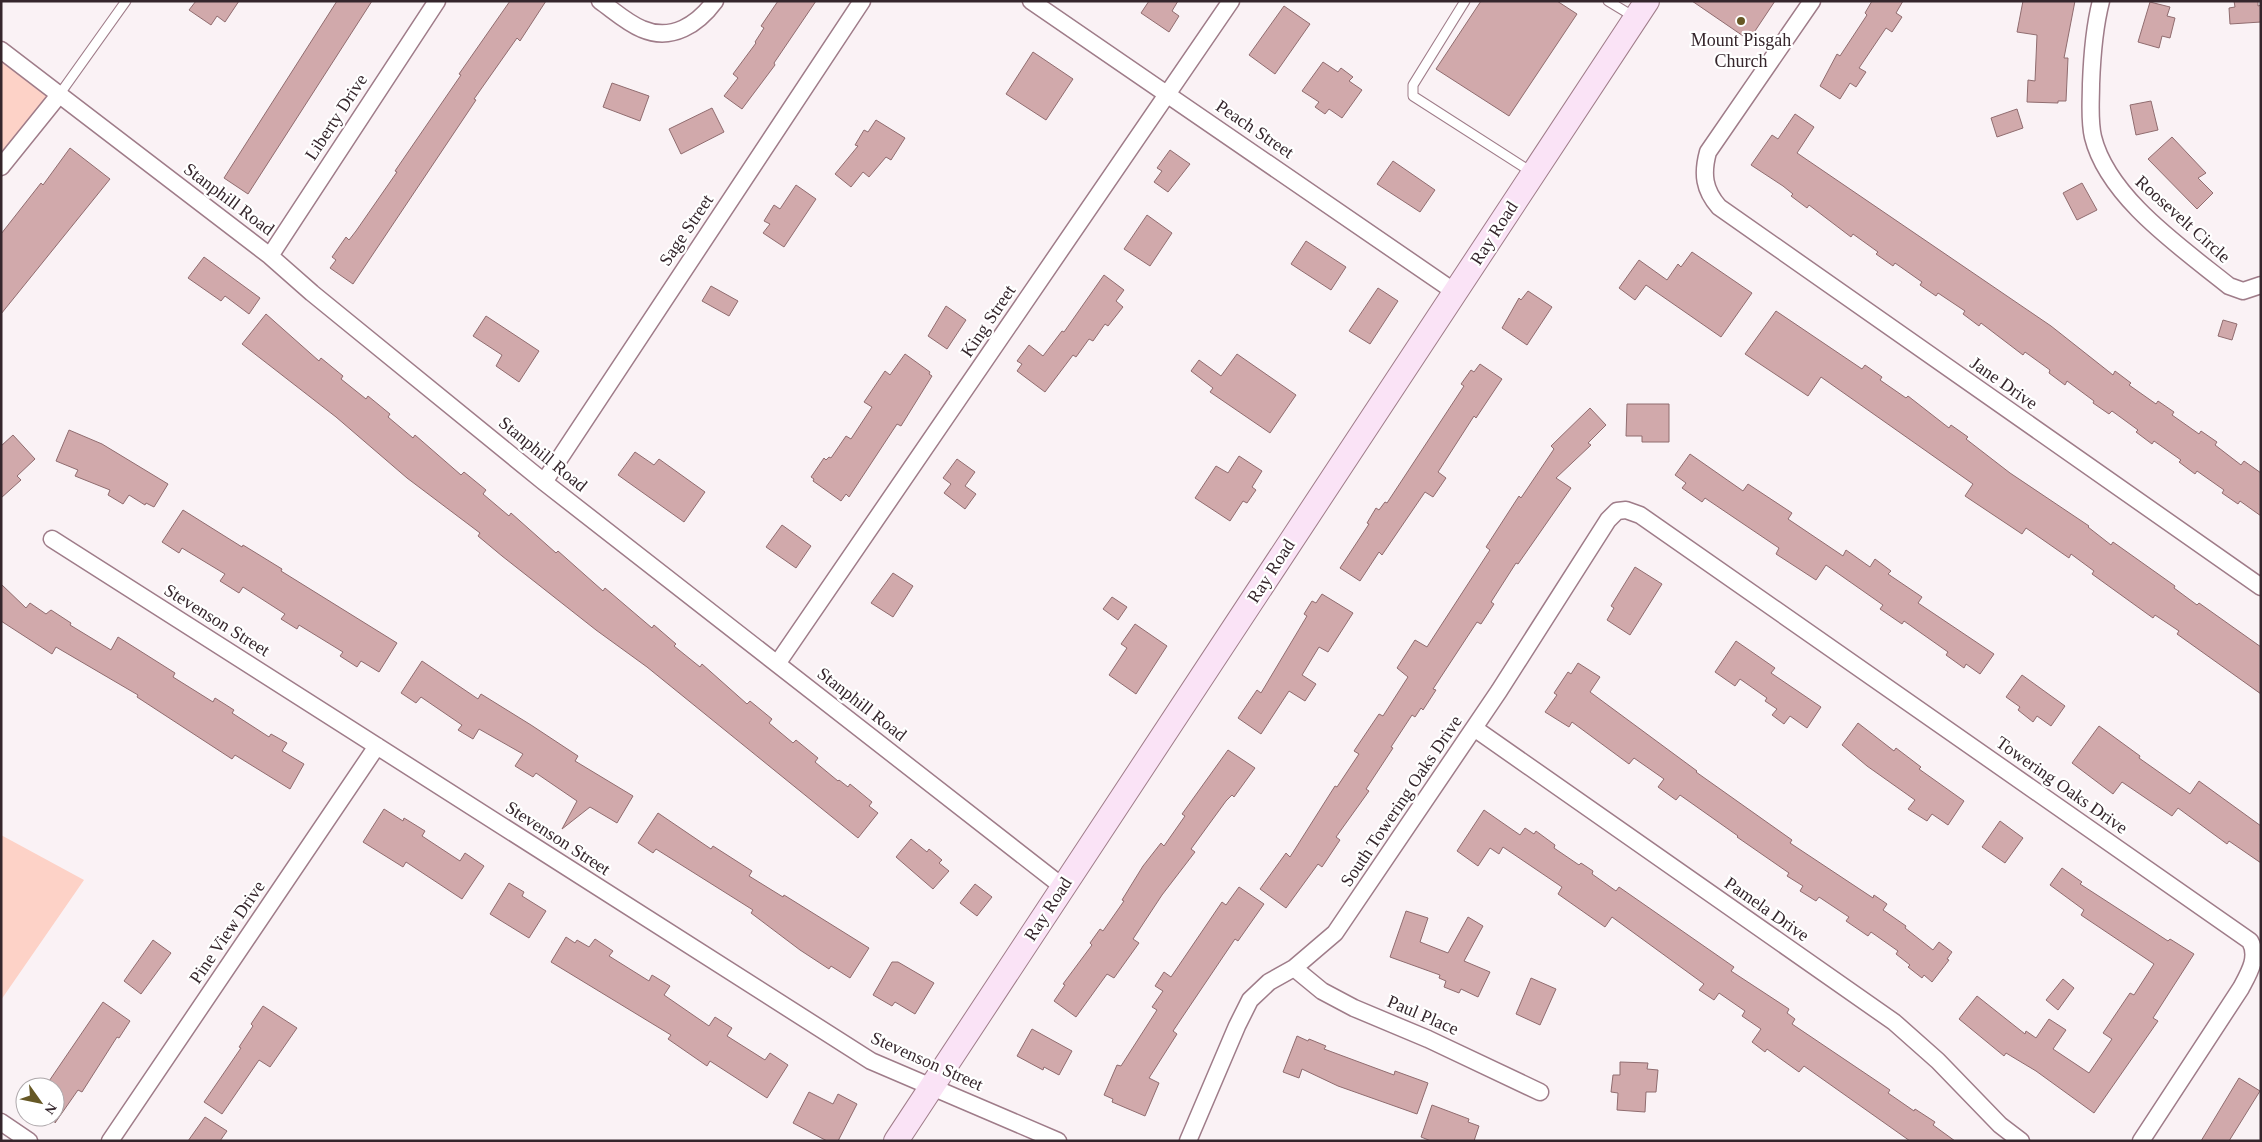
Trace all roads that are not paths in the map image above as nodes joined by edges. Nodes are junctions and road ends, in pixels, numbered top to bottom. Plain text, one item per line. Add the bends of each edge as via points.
1 (126, 1) edge
2 (436, 1) edge
3 (600, 1) edge
4 (715, 1) edge
5 (862, 1) edge
6 (1031, 1) edge
7 (1231, 1) edge
8 (1465, 1) edge
9 (1608, 1) edge
10 (1812, 1) edge
11 (2101, 1) edge
12 (1641, 10) edge
13 (1, 50) edge
14 (1168, 94) junction
15 (59, 95) junction
16 (1, 167) edge
17 (1533, 174) junction
18 (270, 256) junction
19 (2261, 285) edge
20 (1455, 292) junction
21 (544, 482) junction
22 (1659, 528) joint
23 (52, 540) dead end
24 (2261, 587) edge
25 (777, 664) junction
26 (1474, 728) junction
27 (377, 746) junction
28 (1063, 887) junction
29 (1294, 968) junction
30 (932, 1086) junction
31 (1540, 1092) dead end
32 (1, 1122) edge
33 (29, 1141) edge
34 (110, 1141) edge
35 (896, 1141) edge
36 (1058, 1141) edge
37 (1188, 1141) edge
38 (2021, 1141) edge
39 (2141, 1141) edge

1 - 15 lane
2 - 18 street, Liberty Drive
3 - 4 street via 642,29 672,33 689,27 704,16
5 - 21 street, Sage Street
6 - 14 street, Peach Street
7 - 14 street, King Street
8 - 17 lane via 1413,86 1413,96
9 - 12 lane
10 - 24 street, Jane Drive via 1708,152 1705,184 1712,199
11 - 19 street, Roosevelt Circle via 2091,66 2090,113 2093,137 2105,169 2119,190 2140,211 2229,286 2243,291
12 - 17 street, Ray Road
13 - 15 street, Stanphill Road
14 - 20 street, Peach Street
14 - 25 street, King Street
15 - 16 street
15 - 18 street, Stanphill Road
17 - 20 street, Ray Road
18 - 21 street, Stanphill Road
20 - 28 street, Ray Road
21 - 25 street, Stanphill Road
22 - 26 street, South Towering Oaks Drive via 1640,515 1626,510 1616,511
22 - 39 street, Towering Oaks Drive via 2250,941 2254,955 2247,976
23 - 27 street, Stevenson Street
25 - 28 street, Stanphill Road
26 - 29 street, South Towering Oaks Drive via 1335,933
26 - 38 street, Pamela Drive via 1894,1022 1938,1061 2000,1125
27 - 30 street, Stevenson Street via 870,1061
27 - 34 street, Pine View Drive
28 - 30 street, Ray Road
29 - 31 street, Paul Place via 1322,991 1354,1008
29 - 37 street, South Towering Oaks Drive via 1269,982 1250,1000
30 - 35 street, Ray Road
30 - 36 street, Stevenson Street
32 - 33 street

